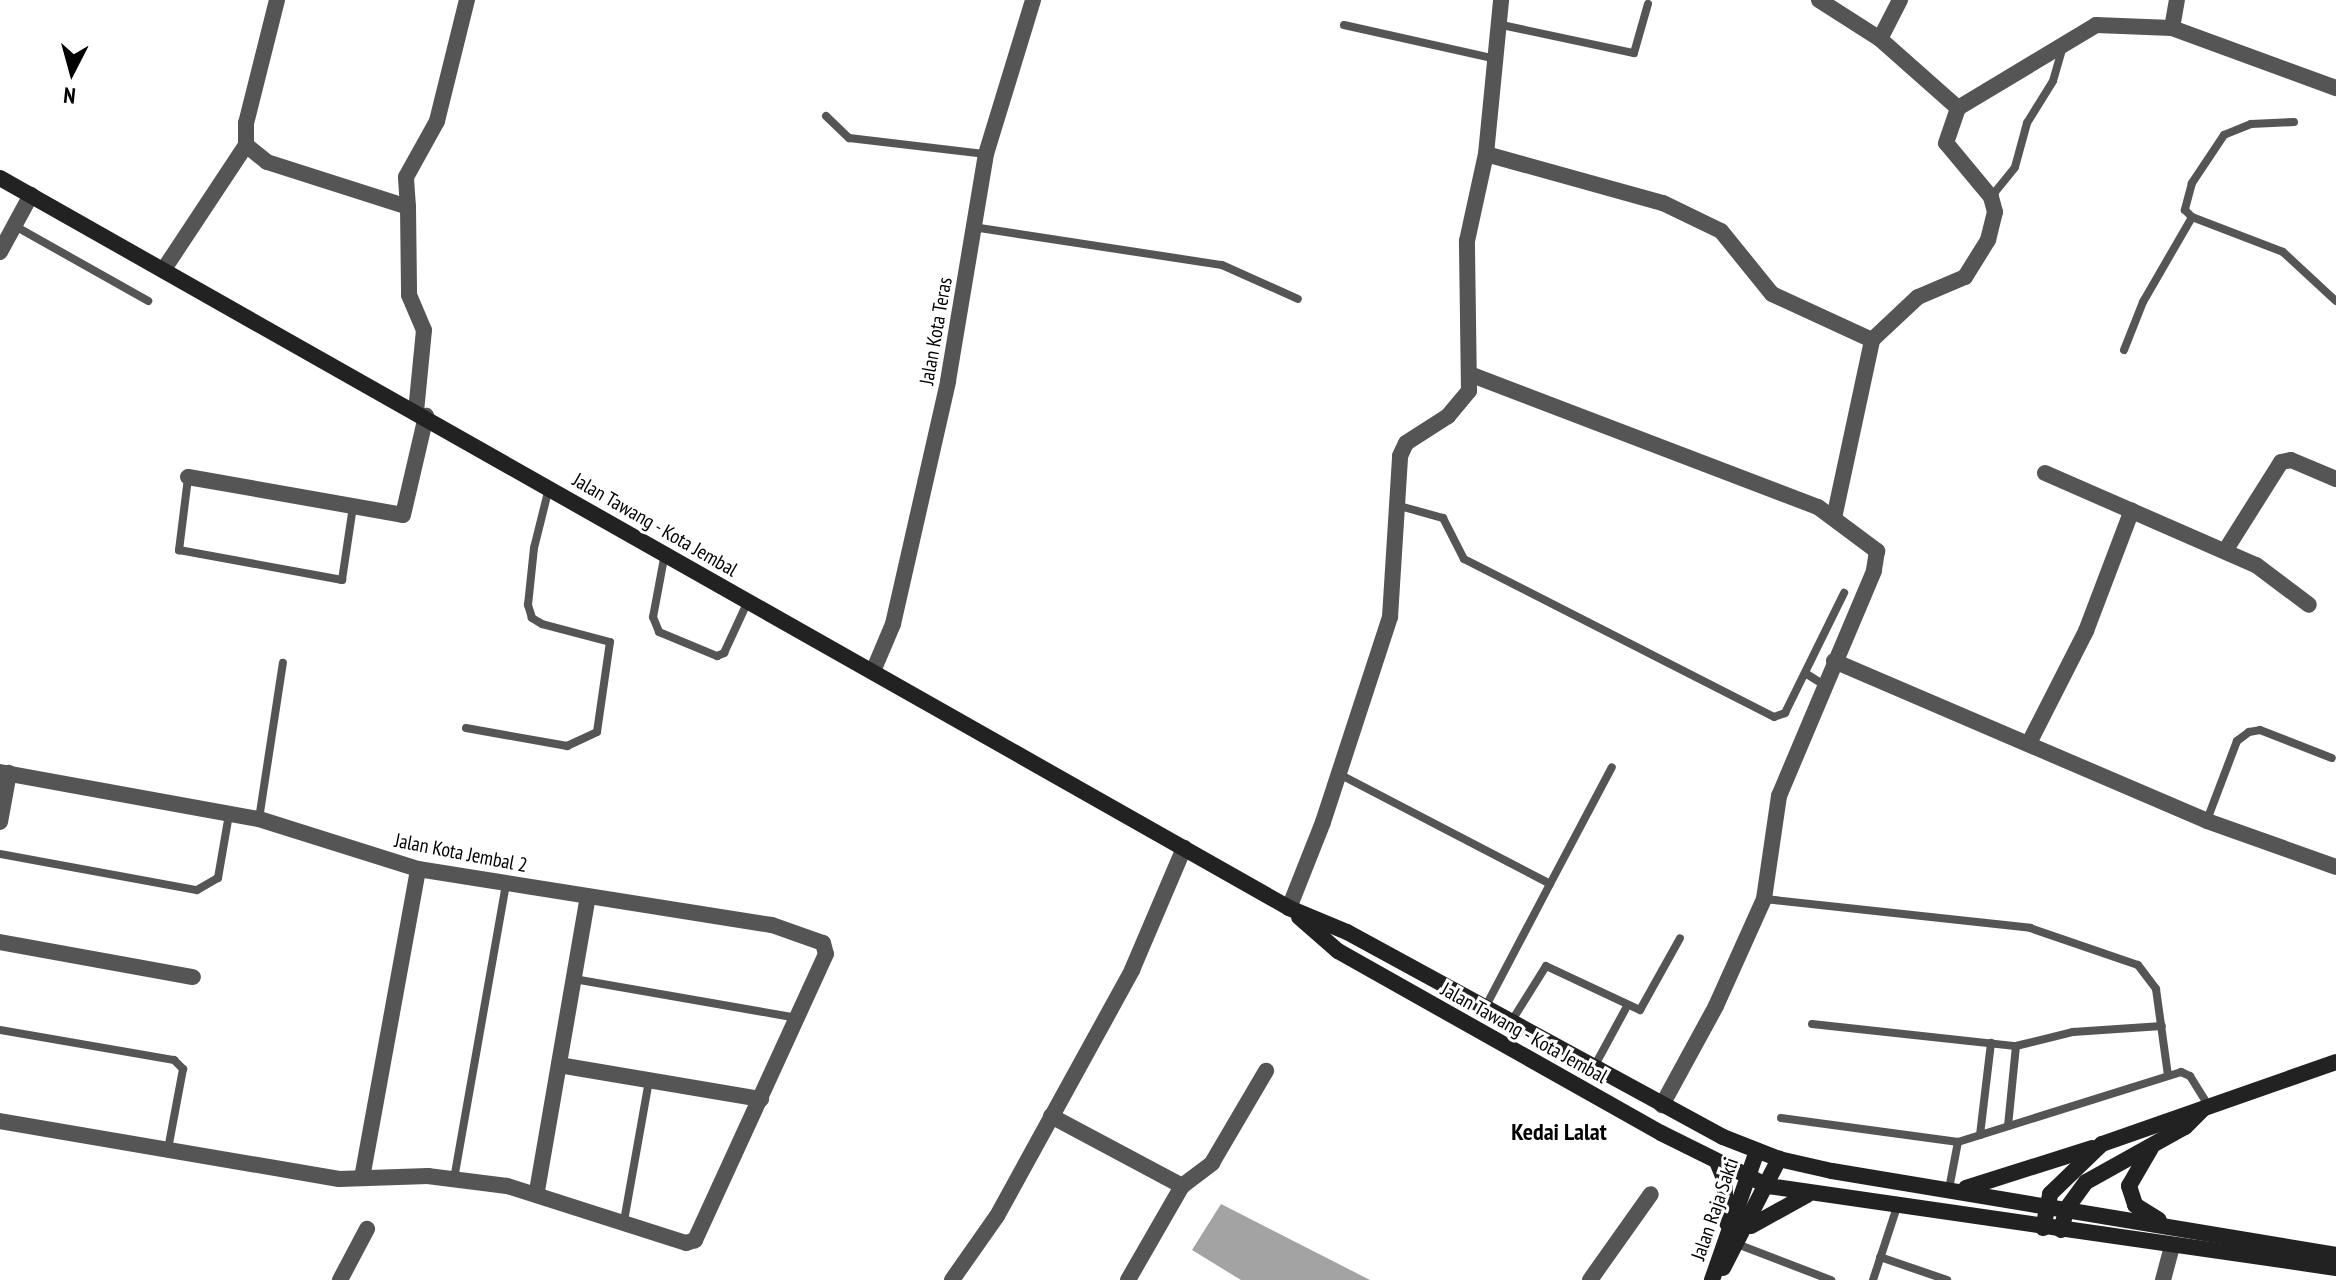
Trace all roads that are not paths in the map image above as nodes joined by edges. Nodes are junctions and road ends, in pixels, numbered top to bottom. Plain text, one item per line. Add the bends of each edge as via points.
1 (277, 0) edge
2 (467, 0) edge
3 (1033, 0) edge
4 (1501, 0) edge
5 (1819, 0) edge
6 (1900, 0) edge
7 (2177, 0) edge
8 (1648, 4) dead end
9 (1496, 24) junction
10 (1344, 25) dead end
11 (2172, 28) junction
12 (1880, 39) junction
13 (2062, 49) junction
14 (1492, 58) junction
15 (2336, 88) edge
16 (1958, 108) junction
17 (826, 116) dead end
18 (2294, 122) dead end
19 (246, 145) junction
20 (986, 154) junction
21 (1486, 154) junction
22 (0, 178) edge
23 (31, 195) junction
24 (1991, 197) junction
25 (408, 207) junction
26 (2192, 217) junction
27 (14, 226) junction
28 (973, 227) junction
29 (0, 252) edge
30 (164, 269) junction
31 (1298, 299) dead end
32 (148, 301) dead end
33 (2336, 301) edge
34 (1872, 340) junction
35 (2124, 350) dead end
36 (1472, 375) junction
37 (421, 413) junction
38 (2045, 473) dead end
39 (188, 477) joint
40 (2336, 479) edge
41 (549, 488) junction
42 (1395, 504) junction
43 (353, 506) junction
44 (2132, 510) junction
45 (1834, 518) junction
46 (2225, 551) junction
47 (665, 553) junction
48 (1844, 593) dead end
49 (748, 600) junction
50 (2309, 605) dead end
51 (1834, 661) junction
52 (283, 663) dead end
53 (874, 669) junction
54 (1805, 673) junction
55 (1824, 685) junction
56 (466, 728) dead end
57 (2029, 743) junction
58 (2332, 758) dead end
59 (1612, 767) dead end
60 (4, 772) edge
61 (1339, 774) junction
62 (229, 813) junction
63 (259, 819) junction
64 (2207, 821) junction
65 (0, 822) edge
66 (1184, 848) junction
67 (0, 854) edge
68 (2336, 867) edge
69 (418, 869) junction
70 (506, 883) junction
71 (1550, 884) junction
72 (588, 896) junction
73 (1764, 899) junction
74 (1289, 908) junction
75 (1680, 938) dead end
76 (0, 942) edge
77 (193, 977) dead end
78 (574, 979) junction
79 (1485, 1008) junction
80 (1626, 1008) junction
81 (799, 1018) junction
82 (1511, 1022) junction
83 (1812, 1024) dead end
84 (2162, 1026) junction
85 (0, 1030) edge
86 (1991, 1043) junction
87 (2016, 1046) junction
88 (2336, 1062) edge
89 (559, 1065) junction
90 (1594, 1068) junction
91 (1266, 1071) dead end
92 (2168, 1075) junction
93 (649, 1080) junction
94 (761, 1099) junction
95 (1662, 1105) junction
96 (2206, 1108) junction
97 (1051, 1116) junction
98 (1781, 1118) dead end
99 (0, 1121) edge
100 (2008, 1126) junction
101 (1980, 1135) junction
102 (1958, 1142) junction
103 (2154, 1143) junction
104 (2102, 1144) junction
105 (168, 1149) junction
106 (1757, 1151) junction
107 (1779, 1159) junction
108 (1718, 1164) junction
109 (362, 1178) junction
110 (1747, 1179) junction
111 (454, 1180) junction
112 (1182, 1186) junction
113 (1768, 1186) junction
114 (1955, 1189) junction
115 (537, 1191) junction
116 (1651, 1194) dead end
117 (1807, 1195) junction
118 (2046, 1204) junction
119 (1897, 1207) junction
120 (2067, 1208) junction
121 (624, 1221) junction
122 (2171, 1226) junction
123 (2043, 1228) junction
124 (367, 1229) dead end
125 (2061, 1230) junction
126 (1735, 1237) junction
127 (2172, 1247) junction
128 (2336, 1255) edge
129 (1880, 1257) junction
130 (2336, 1268) edge
131 (340, 1280) edge
132 (952, 1280) edge
133 (1128, 1280) edge
134 (1590, 1280) edge
135 (1714, 1280) edge
136 (1831, 1280) edge
137 (1873, 1280) edge
138 (1947, 1280) edge
139 (2163, 1280) edge

1 - 19 street via 246,123
2 - 25 street via 437,121 406,177
3 - 20 street, Jalan Kota Teras
4 - 9 street
5 - 12 street
6 - 12 street
7 - 11 street
8 - 9 lane via 1634,53
9 - 14 street
10 - 14 lane
11 - 13 street via 2096,25
11 - 15 street
12 - 16 street
13 - 16 street
13 - 24 lane via 2053,81 2027,123 2015,167
14 - 21 street
16 - 24 street via 1946,143
17 - 20 lane via 849,138
18 - 26 lane via 2251,124 2224,135 2186,198 2185,210
19 - 25 street via 267,162
19 - 30 street
20 - 28 street, Jalan Kota Teras
21 - 34 street via 1663,203 1721,231 1772,294
21 - 36 street via 1467,241
22 - 23 main road, Jalan Tawang - Kota Jembal
23 - 27 street
23 - 30 main road, Jalan Tawang - Kota Jembal
24 - 34 street via 1995,212 1977,264 1955,283 1918,297
25 - 37 street via 409,295 424,330
26 - 33 lane via 2283,252
26 - 35 lane via 2143,302
27 - 29 street
27 - 32 lane
28 - 31 lane via 1222,265
28 - 53 street, Jalan Kota Teras via 948,381 893,624
30 - 37 main road, Jalan Tawang - Kota Jembal
34 - 45 street
36 - 42 street via 1460,405 1406,443
36 - 45 street via 1818,507
37 - 41 main road, Jalan Tawang - Kota Jembal
37 - 43 street via 403,515
38 - 44 street
39 - 43 street
39 - 43 lane via 179,550 342,580
40 - 46 street via 2291,460 2281,462
41 - 47 main road, Jalan Tawang - Kota Jembal
41 - 56 lane via 534,548 528,605 532,618 542,624 610,642 597,732 567,746
42 - 54 lane via 1443,518 1464,559 1774,717 1785,713
42 - 61 street via 1390,617
44 - 46 street
44 - 57 street via 2086,631
45 - 51 street via 1877,551 1874,571
46 - 50 street via 2256,565
47 - 49 main road, Jalan Tawang - Kota Jembal
47 - 49 lane via 653,617 659,632 717,656 724,653
48 - 54 lane
49 - 53 main road, Jalan Tawang - Kota Jembal
51 - 55 street
51 - 57 street
52 - 63 lane
53 - 66 main road, Jalan Tawang - Kota Jembal
54 - 55 lane
55 - 73 street via 1779,796
57 - 64 street
58 - 64 lane via 2260,730 2249,732 2237,741
59 - 71 lane
60 - 62 street, Jalan Kota Jembal 2
60 - 65 street
61 - 71 lane
61 - 74 street
62 - 63 street, Jalan Kota Jembal 2
62 - 67 lane via 218,878 197,890
63 - 69 street, Jalan Kota Jembal 2
64 - 68 street
66 - 74 main road, Jalan Tawang - Kota Jembal
66 - 97 street via 1132,970
69 - 70 street, Jalan Kota Jembal 2
69 - 109 street
70 - 72 street, Jalan Kota Jembal 2
70 - 111 lane
71 - 79 lane
72 - 78 street
72 - 81 street, Jalan Kota Jembal 2 via 772,925 823,943 823,965
73 - 84 lane via 2030,928 2138,965 2156,989
73 - 95 street via 1716,1006
74 - 79 main road, Jalan Tawang - Kota Jembal via 1347,932
74 - 108 main road, Jalan Tawang - Kota Jembal via 1338,951
75 - 80 lane via 1643,1007 1636,1012
76 - 77 street
78 - 81 lane
78 - 89 street
79 - 82 main road, Jalan Tawang - Kota Jembal
80 - 82 lane via 1546,966
80 - 90 lane
81 - 94 street
82 - 90 main road, Jalan Tawang - Kota Jembal
83 - 86 lane
84 - 87 lane via 2073,1032
84 - 92 lane
85 - 105 lane via 174,1060 183,1069
86 - 87 lane
86 - 101 lane
87 - 100 lane
88 - 96 main road
89 - 93 street
89 - 115 street
90 - 95 main road, Jalan Tawang - Kota Jembal
91 - 112 street via 1212,1163
92 - 96 lane via 2190,1076
92 - 100 lane
93 - 94 street
93 - 121 lane
94 - 121 street via 695,1240 686,1243
95 - 106 main road, Jalan Tawang - Kota Jembal
96 - 103 main road via 2194,1121
96 - 104 main road via 2179,1113
97 - 112 street
97 - 132 street via 997,1216
98 - 102 lane
99 - 105 street
100 - 101 lane
101 - 102 lane
102 - 114 lane
103 - 120 main road via 2086,1182
103 - 122 main road via 2132,1173 2131,1197 2135,1205
104 - 114 main road
104 - 118 main road via 2062,1179
105 - 109 street via 339,1179
106 - 107 main road, Jalan Tawang - Kota Jembal
106 - 110 main road, Jalan Raja Sakti
107 - 113 main road, Jalan Raja Sakti
107 - 114 main road, Jalan Tawang - Kota Jembal
108 - 110 main road, Jalan Tawang - Kota Jembal
108 - 126 main road
109 - 111 street
110 - 113 main road, Jalan Tawang - Kota Jembal
110 - 126 main road, Jalan Raja Sakti
111 - 115 street
112 - 133 street
113 - 117 main road, Jalan Tawang - Kota Jembal
113 - 126 main road, Jalan Raja Sakti
114 - 118 main road, Jalan Tawang - Kota Jembal
115 - 121 street
116 - 134 street
117 - 119 main road, Jalan Tawang - Kota Jembal
117 - 126 main road via 1757,1219
118 - 120 main road, Jalan Tawang - Kota Jembal
118 - 123 main road
119 - 123 main road, Jalan Tawang - Kota Jembal
119 - 129 lane
120 - 122 main road, Jalan Tawang - Kota Jembal
120 - 125 main road
122 - 128 main road, Jalan Tawang - Kota Jembal
123 - 125 main road, Jalan Tawang - Kota Jembal
124 - 131 street
125 - 127 main road, Jalan Tawang - Kota Jembal
126 - 135 main road, Jalan Raja Sakti
126 - 136 lane
127 - 130 main road, Jalan Tawang - Kota Jembal
127 - 139 street
129 - 137 lane
129 - 138 lane

